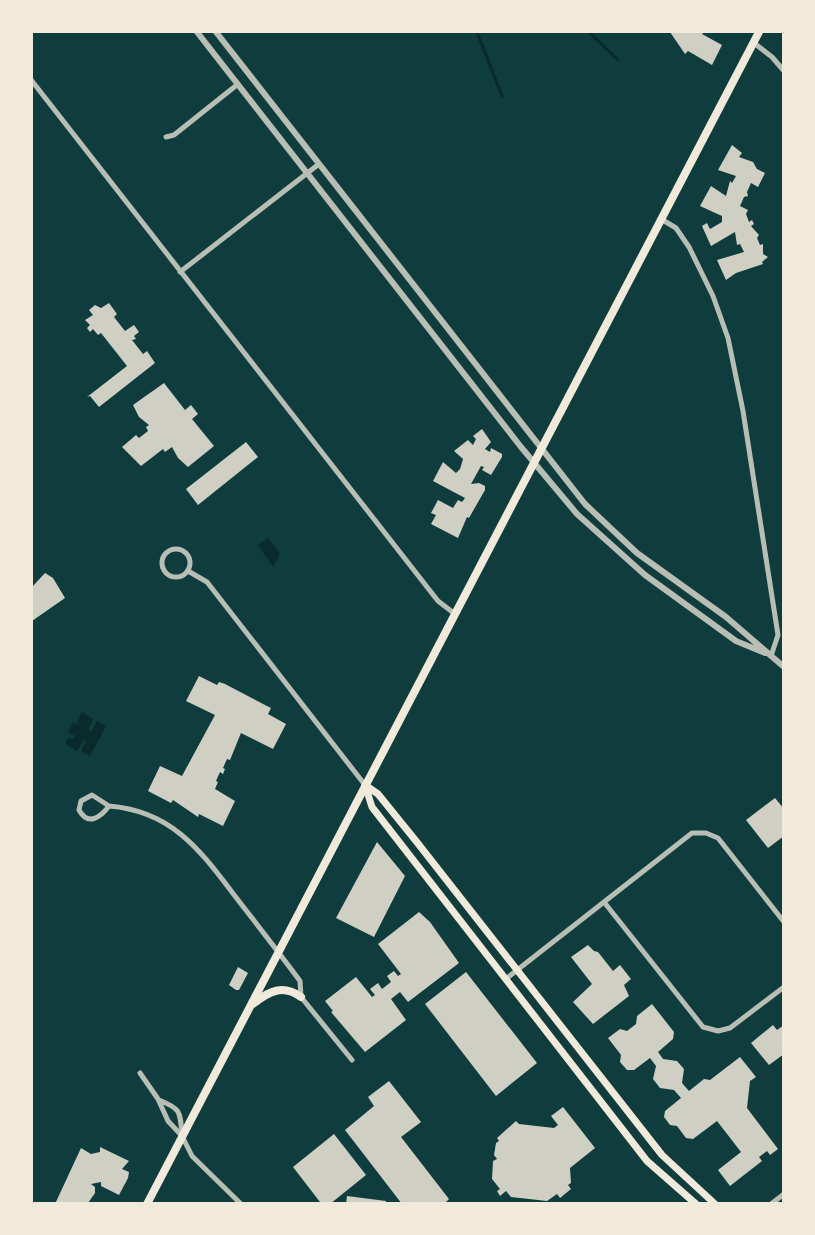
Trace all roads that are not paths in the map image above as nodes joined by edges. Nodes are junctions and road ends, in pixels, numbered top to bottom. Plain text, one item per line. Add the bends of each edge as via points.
1 (197, 32) edge
2 (216, 32) edge
3 (759, 32) edge
4 (754, 43) junction
5 (783, 71) edge
6 (32, 81) edge
7 (238, 84) junction
8 (166, 137) dead end
9 (319, 164) junction
10 (307, 173) junction
11 (661, 219) junction
12 (180, 272) junction
13 (541, 448) junction
14 (533, 462) junction
15 (637, 552) junction
16 (629, 563) junction
17 (188, 571) junction
18 (455, 614) junction
19 (771, 656) junction
20 (783, 667) edge
21 (365, 785) junction
22 (109, 806) junction
23 (604, 902) junction
24 (783, 922) edge
25 (278, 952) junction
26 (517, 970) junction
27 (507, 978) junction
28 (783, 987) edge
29 (301, 998) junction
30 (249, 1007) junction
31 (352, 1060) dead end
32 (140, 1073) dead end
33 (158, 1099) junction
34 (182, 1136) junction
35 (783, 1194) edge
36 (147, 1203) edge
37 (241, 1203) edge
38 (696, 1203) edge
39 (715, 1203) edge
40 (771, 1203) edge

1 - 7 street
2 - 9 street
3 - 4 main road
4 - 5 street
4 - 11 main road
6 - 12 street
7 - 8 street via 174,135
7 - 10 street
9 - 10 street
9 - 13 street
10 - 12 street
10 - 14 street
11 - 13 main road
11 - 19 street via 676,228 689,247 728,338 778,635
12 - 18 street via 438,601
13 - 14 main road
13 - 15 street via 585,504
14 - 16 street via 578,514
14 - 18 main road
15 - 16 street
15 - 19 street via 726,617
16 - 19 street via 736,641
17 - 17 street via 190,562 184,552 173,549 166,554 162,562 168,574 177,577
17 - 21 street via 207,582
18 - 21 main road
19 - 20 street
21 - 25 main road
21 - 26 main road via 385,802
21 - 27 main road via 372,807
22 - 22 street via 92,795 81,801 79,810 85,818 92,819
22 - 25 street via 142,811 180,833 201,853
23 - 24 street via 692,833 702,832 718,838
23 - 26 street
23 - 28 street via 706,1029 730,1028
25 - 29 street via 300,981
25 - 30 main road
26 - 27 street
26 - 39 main road via 662,1155
27 - 38 main road via 648,1162
29 - 30 main road via 290,990 276,990
29 - 31 street
30 - 34 main road
32 - 33 street
33 - 34 street via 164,1115
33 - 34 street via 180,1113
34 - 36 main road
34 - 37 street via 192,1156
35 - 40 street

